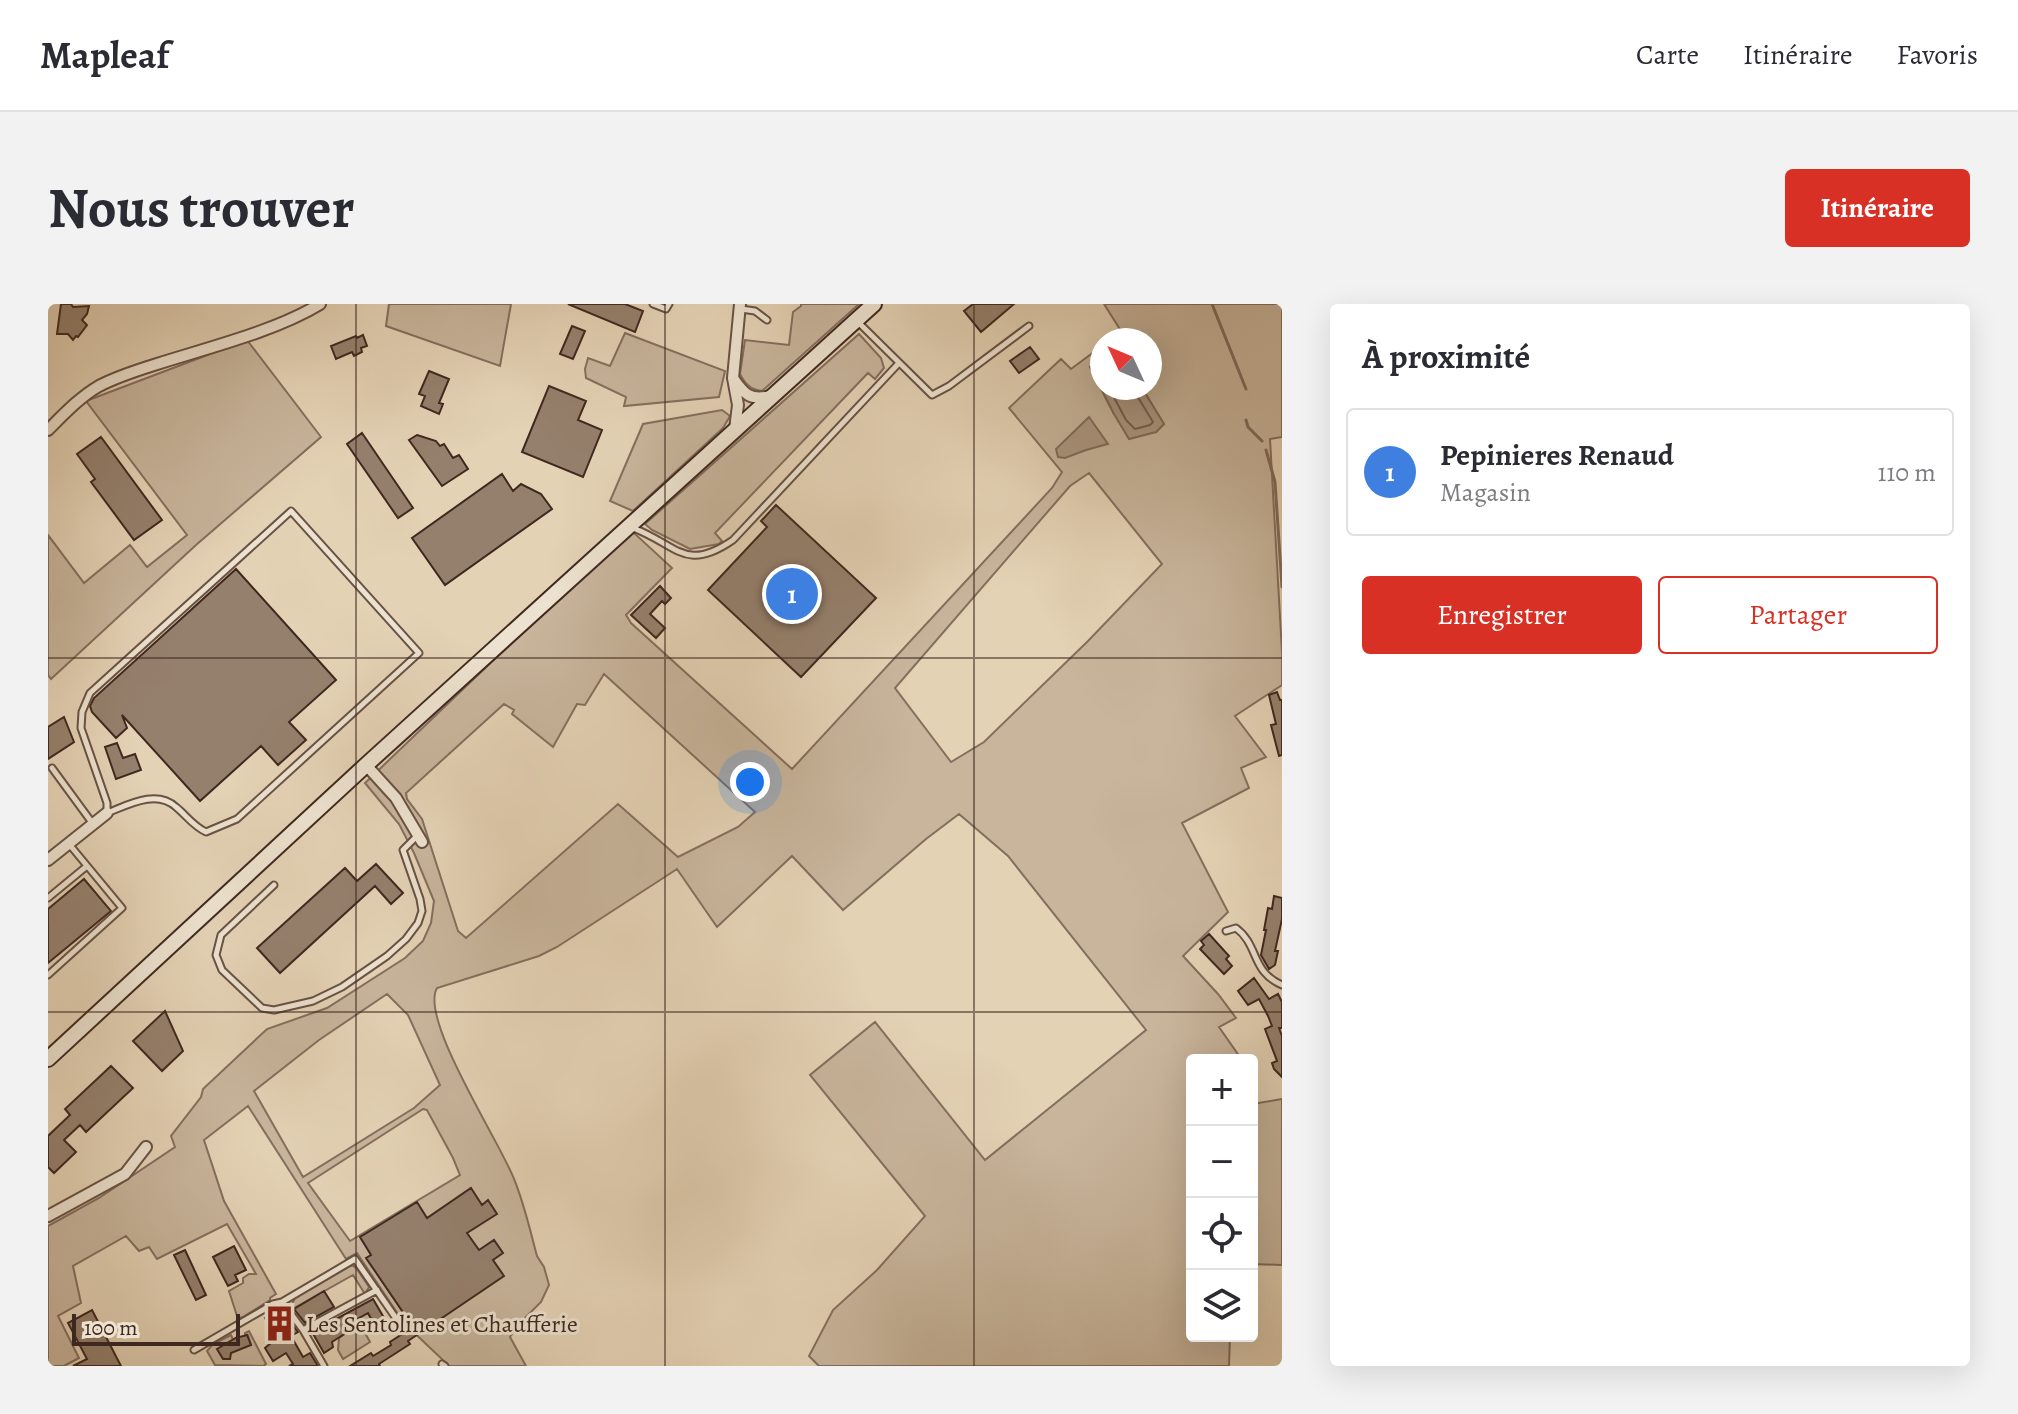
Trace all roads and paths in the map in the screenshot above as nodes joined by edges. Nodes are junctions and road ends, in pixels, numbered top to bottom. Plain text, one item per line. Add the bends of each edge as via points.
1 (320, 304) edge
2 (653, 304) edge
3 (669, 304) edge
4 (874, 304) edge
5 (740, 306) edge
6 (767, 320) dead end
7 (856, 320) junction
8 (1029, 326) dead end
9 (899, 363) junction
10 (733, 378) junction
11 (772, 396) junction
12 (735, 429) junction
13 (48, 430) edge
14 (629, 526) junction
15 (366, 765) junction
16 (52, 768) dead end
17 (107, 813) junction
18 (93, 824) junction
19 (420, 838) joint
20 (68, 843) junction
21 (48, 860) edge
22 (87, 866) junction
23 (274, 885) dead end
24 (48, 898) edge
25 (1226, 931) dead end
26 (48, 975) edge
27 (1282, 985) edge
28 (48, 1059) edge
29 (146, 1147) dead end
30 (48, 1216) edge
31 (377, 1290) junction
32 (282, 1302) junction
33 (402, 1327) dead end
34 (303, 1330) junction
35 (194, 1350) dead end
36 (324, 1366) edge

1 - 13 street via 121,376 77,402
2 - 3 lane via 666,309
4 - 7 main road
5 - 6 lane
5 - 10 street
7 - 9 lane
7 - 11 main road
8 - 9 lane via 932,395
9 - 14 lane via 716,552 685,555
10 - 11 street via 751,397
10 - 12 street
11 - 12 main road
12 - 14 main road
14 - 15 main road
15 - 19 street via 396,798
15 - 28 main road
16 - 18 lane
17 - 17 lane via 81,728 90,693 291,511 419,653 237,819 206,832 168,801 156,798
17 - 18 street
18 - 20 street
19 - 23 lane via 403,850 422,911 406,939 342,987 274,1010 262,1008 222,970 216,955 221,935
20 - 21 street
20 - 22 lane
22 - 24 lane
22 - 26 lane via 122,908
25 - 27 lane via 1236,928 1244,934 1261,970
29 - 30 street via 125,1174
31 - 32 lane via 355,1259
31 - 33 lane
31 - 34 lane
32 - 34 lane
32 - 35 lane
34 - 36 lane

